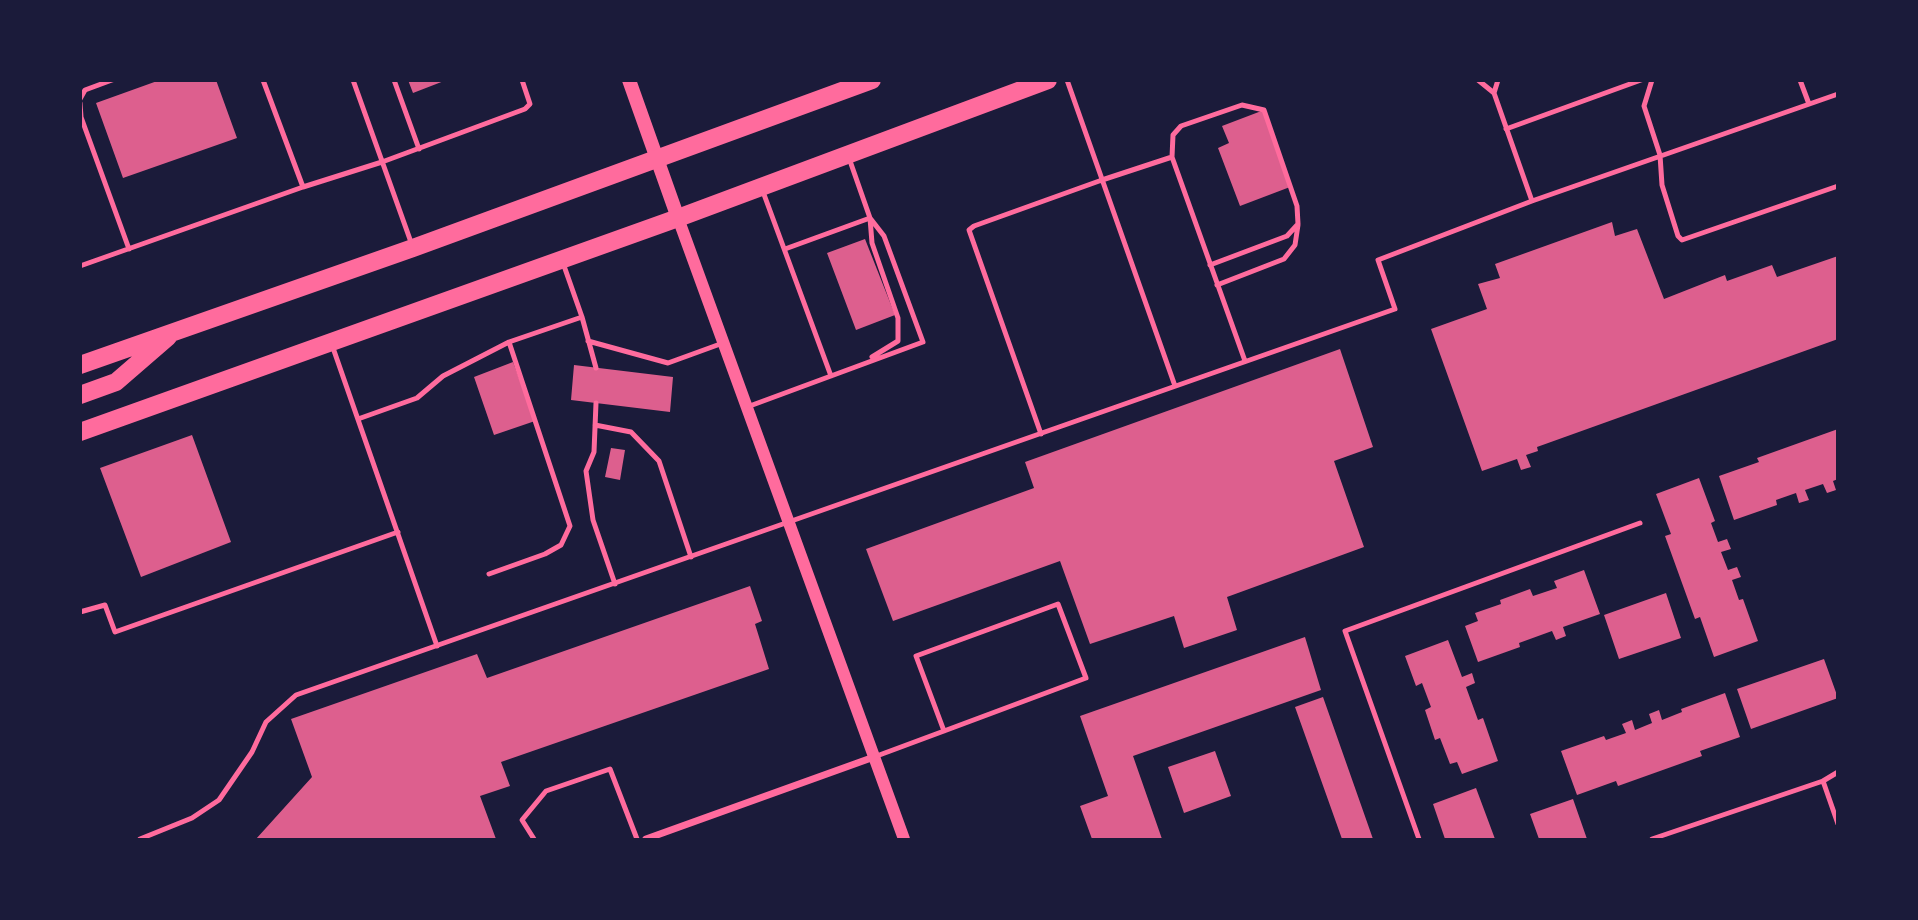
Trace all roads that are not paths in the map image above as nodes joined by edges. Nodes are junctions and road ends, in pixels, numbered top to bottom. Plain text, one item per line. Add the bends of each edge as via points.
1 (112, 80) edge
2 (263, 80) edge
3 (353, 80) edge
4 (394, 80) edge
5 (522, 80) edge
6 (629, 80) edge
7 (872, 80) edge
8 (1048, 80) edge
9 (1067, 80) edge
10 (1478, 80) edge
11 (1497, 80) edge
12 (1641, 80) edge
13 (1652, 80) edge
14 (1800, 80) edge
15 (1494, 93) junction
16 (1838, 94) edge
17 (80, 101) edge
18 (1809, 104) junction
19 (1506, 129) junction
20 (419, 149) junction
21 (848, 155) junction
22 (1660, 155) junction
23 (656, 157) junction
24 (1172, 157) junction
25 (382, 162) junction
26 (1102, 180) junction
27 (1838, 186) edge
28 (303, 187) junction
29 (761, 187) junction
30 (1532, 201) junction
31 (678, 218) junction
32 (870, 218) junction
33 (1298, 224) junction
34 (413, 248) junction
35 (129, 249) junction
36 (785, 249) junction
37 (562, 260) junction
38 (1210, 265) junction
39 (80, 266) edge
40 (1217, 285) junction
41 (582, 317) junction
42 (176, 330) junction
43 (588, 341) junction
44 (331, 342) junction
45 (509, 342) junction
46 (723, 343) junction
47 (1245, 361) junction
48 (863, 364) junction
49 (80, 365) edge
50 (596, 368) dead end
51 (831, 376) junction
52 (1175, 386) junction
53 (80, 395) edge
54 (596, 403) dead end
55 (747, 407) junction
56 (358, 419) junction
57 (595, 425) junction
58 (80, 432) edge
59 (1041, 434) junction
60 (788, 523) junction
61 (1640, 523) dead end
62 (398, 532) junction
63 (691, 557) junction
64 (489, 574) dead end
65 (615, 584) junction
66 (80, 612) edge
67 (437, 646) junction
68 (944, 731) junction
69 (874, 757) junction
70 (1838, 772) edge
71 (1824, 781) junction
72 (1838, 824) edge
73 (140, 839) edge
74 (534, 839) edge
75 (637, 839) edge
76 (646, 839) edge
77 (904, 839) edge
78 (1419, 839) edge
79 (1652, 839) edge

1 - 17 lane via 85,90
2 - 28 lane
3 - 25 lane
4 - 20 lane
5 - 20 lane via 530,104 525,109
6 - 23 main road
7 - 23 main road
8 - 21 main road
9 - 26 lane
10 - 15 lane
11 - 15 lane
12 - 19 lane
13 - 22 lane via 1644,106
14 - 18 lane
15 - 19 lane
16 - 18 lane
17 - 35 lane
18 - 22 lane
19 - 30 lane
20 - 25 lane
21 - 29 main road
21 - 32 lane
22 - 27 lane via 1662,185 1682,240
22 - 30 lane
23 - 31 main road
23 - 34 main road
24 - 26 lane
24 - 33 lane via 1173,135 1181,126 1242,105 1264,110 1297,206
24 - 38 lane
25 - 28 lane
25 - 34 lane
26 - 52 lane
26 - 59 lane via 969,230
28 - 35 lane
29 - 31 main road
29 - 36 lane
30 - 47 lane via 1378,260 1395,309
31 - 37 main road
31 - 46 street
32 - 36 lane
32 - 48 lane via 872,243 898,318 898,341
32 - 48 lane via 884,236 923,342
33 - 38 lane via 1287,236
33 - 40 lane via 1295,244 1284,259
34 - 42 main road
35 - 39 lane
36 - 51 lane
37 - 41 lane
37 - 44 main road
38 - 40 lane
40 - 47 lane
41 - 43 lane
41 - 45 lane
42 - 49 main road
42 - 53 main road via 116,382
43 - 46 lane via 667,363
43 - 50 lane
44 - 56 lane
44 - 58 main road
45 - 56 lane via 443,376 417,398
45 - 64 lane via 570,526 561,545
46 - 55 street
47 - 52 lane
48 - 51 lane
51 - 55 lane
52 - 59 lane
54 - 57 lane
55 - 60 street
56 - 62 lane
57 - 63 lane via 631,432 659,461
57 - 65 lane via 594,452 586,471 593,520
59 - 60 lane
60 - 63 lane
60 - 69 street
61 - 78 lane via 1345,631
62 - 66 lane via 115,632 105,604
62 - 67 lane
63 - 65 lane
65 - 67 lane
67 - 73 lane via 296,695 266,722 219,800 192,818
68 - 68 lane via 1086,678 1058,604 916,656
68 - 69 lane
69 - 76 street
69 - 77 street
70 - 71 lane
71 - 72 lane
71 - 79 lane
74 - 75 lane via 522,820 546,791 610,769

